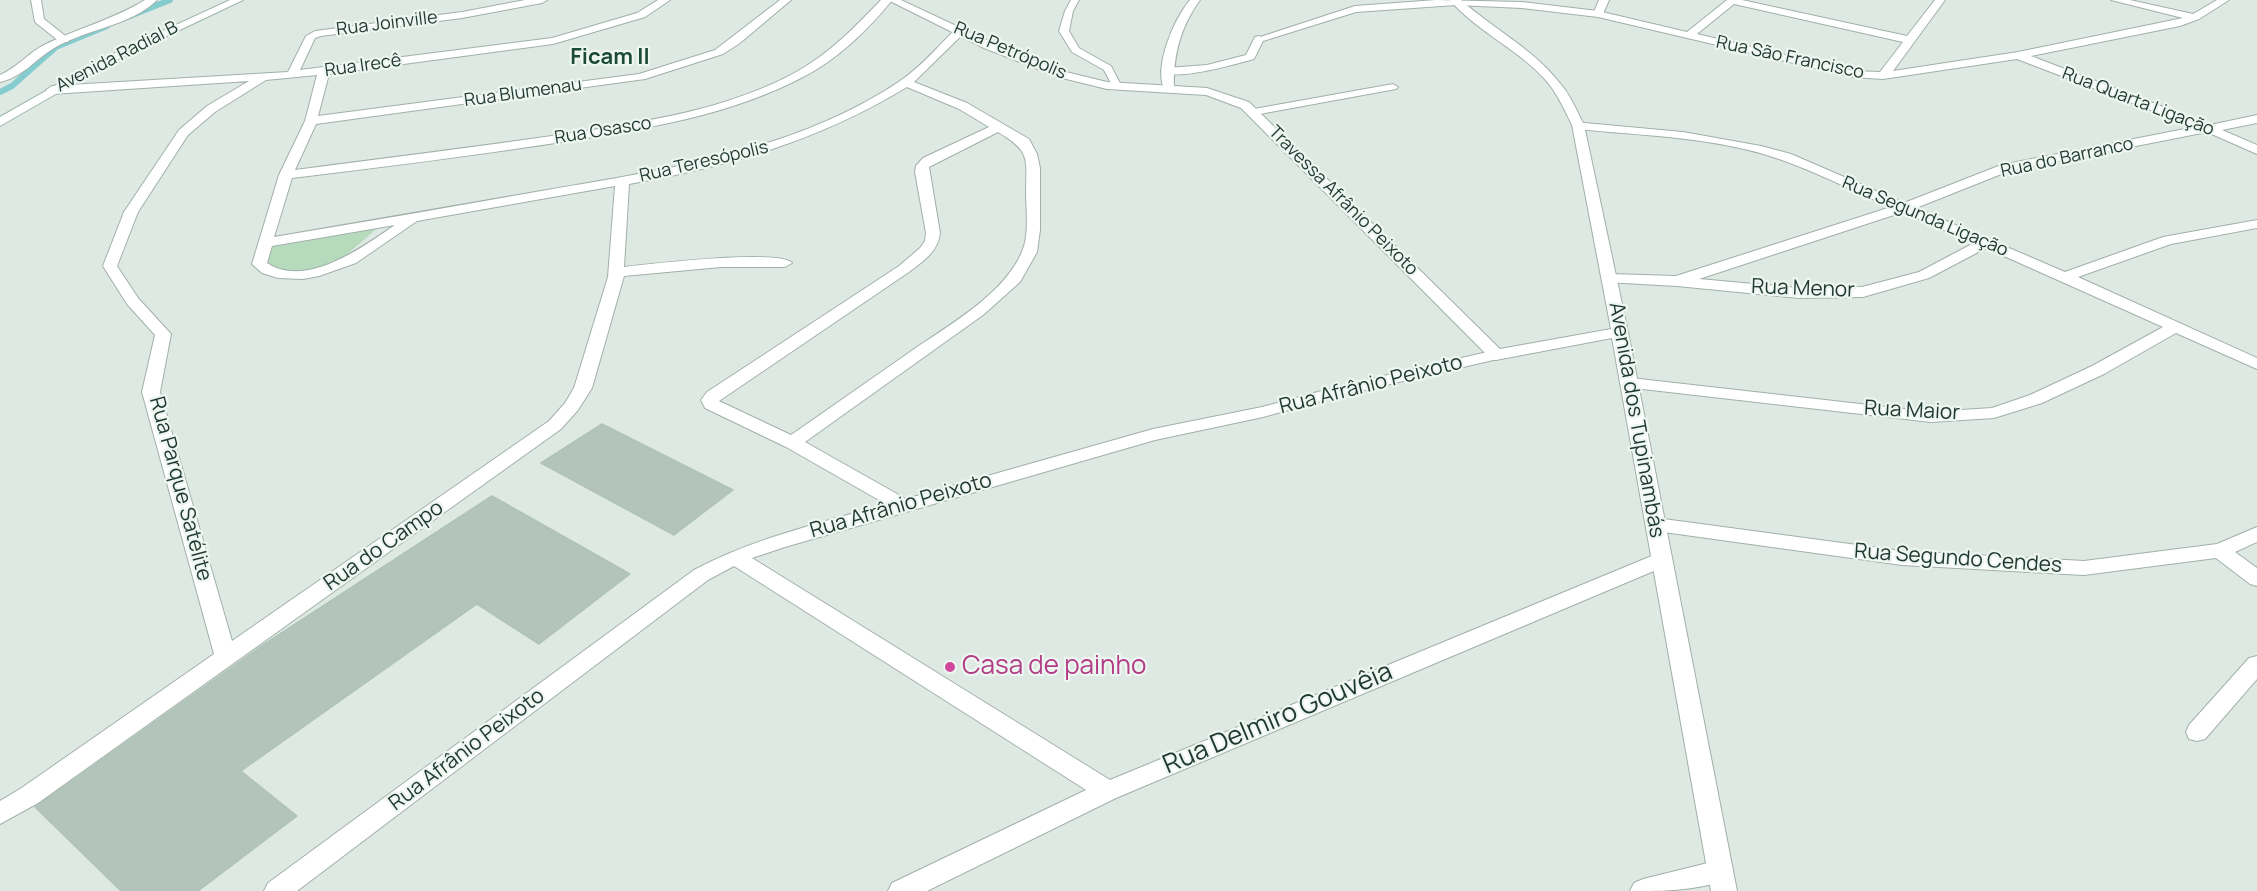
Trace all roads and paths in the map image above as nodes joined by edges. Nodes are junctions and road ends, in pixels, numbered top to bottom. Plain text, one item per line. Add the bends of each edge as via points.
1 (36, 0) edge
2 (152, 0) edge
3 (238, 0) edge
4 (542, 0) edge
5 (665, 0) edge
6 (786, 0) edge
7 (887, 0) edge
8 (893, 0) edge
9 (1075, 0) edge
10 (1195, 0) edge
11 (1604, 0) edge
12 (1733, 0) edge
13 (1940, 0) edge
14 (2116, 0) edge
15 (2224, 0) edge
16 (1456, 1) edge
17 (1598, 14) junction
18 (2195, 17) junction
19 (960, 31) junction
20 (1688, 36) junction
21 (64, 40) junction
22 (1911, 40) junction
23 (2019, 55) junction
24 (1167, 71) junction
25 (324, 72) junction
26 (292, 75) junction
27 (1883, 76) junction
28 (265, 77) junction
29 (0, 79) edge
30 (906, 83) junction
31 (1117, 87) junction
32 (1168, 87) junction
33 (1393, 87) dead end
34 (52, 90) junction
35 (1254, 112) junction
36 (2257, 119) edge
37 (310, 121) junction
38 (0, 122) edge
39 (1578, 125) junction
40 (1000, 126) junction
41 (2210, 129) junction
42 (2257, 150) edge
43 (286, 175) junction
44 (622, 181) junction
45 (1903, 208) junction
46 (416, 217) junction
47 (2257, 224) edge
48 (266, 243) junction
49 (1985, 243) junction
50 (785, 262) dead end
51 (616, 272) junction
52 (2065, 277) junction
53 (1610, 279) junction
54 (1677, 281) junction
55 (2176, 327) junction
56 (1620, 332) junction
57 (1496, 355) junction
58 (2257, 364) edge
59 (1631, 383) junction
60 (792, 443) junction
61 (902, 505) junction
62 (1656, 525) junction
63 (2257, 534) edge
64 (2220, 551) junction
65 (735, 557) junction
66 (1661, 560) junction
67 (2257, 579) edge
68 (226, 657) junction
69 (2257, 664) edge
70 (2197, 732) dead end
71 (1108, 790) junction
72 (0, 813) edge
73 (1722, 881) edge
74 (277, 891) edge
75 (901, 891) edge
76 (1643, 891) edge

1 - 21 street via 39,20
2 - 21 street
3 - 34 street, Avenida Radial B
4 - 26 street, Rua Joinville via 462,15 318,33 311,36
5 - 25 street, Rua Irecê via 641,15 552,41
6 - 37 street, Rua Blumenau via 719,52 640,77
7 - 43 street, Rua Osasco via 835,52 800,74 736,100 664,121
8 - 19 street, Rua Petrópolis
9 - 31 lane via 1064,31 1075,50 1108,68
10 - 24 street via 1183,13
11 - 17 street
12 - 20 street
12 - 22 street
13 - 22 street
14 - 18 street
15 - 18 street, Rua São Francisco
16 - 17 street, Rua São Francisco via 1522,4
16 - 24 street, Rua São Francisco via 1355,9 1259,39 1250,57 1207,68
16 - 39 street, Avenida dos Tupinambás via 1530,59 1564,96
17 - 20 street, Rua São Francisco
18 - 23 street, Rua São Francisco
19 - 30 street, Rua Teresópolis
19 - 31 street, Rua Petrópolis via 1057,74
20 - 27 street, Rua São Francisco via 1853,74
21 - 29 street
22 - 27 street
23 - 27 street, Rua São Francisco
23 - 41 street, Rua Quarta Ligação
24 - 32 street
25 - 26 street, Rua Irecê
25 - 37 street, Rua Teresópolis
26 - 28 street, Rua Irecê
28 - 34 street, Rua Irecê
28 - 68 street, Rua Parque Satélite via 211,109 183,133 131,213 110,266 132,301 162,334 152,392
30 - 40 street
30 - 44 street, Rua Teresópolis via 843,118 783,142 713,163
31 - 32 street, Rua Petrópolis
32 - 35 street, Travessa Afrânio Peixoto via 1225,96
33 - 35 lane
34 - 38 street, Avenida Radial B
35 - 57 street, Travessa Afrânio Peixoto
36 - 41 street, Rua do Barranco
37 - 43 street, Rua Teresópolis
39 - 45 street, Rua Segunda Ligação via 1750,145
39 - 53 street, Avenida dos Tupinambás
40 - 60 street via 1024,142 1034,168 1030,252 1015,279 977,312
40 - 60 street via 923,166 933,233 926,251 710,400 711,404
41 - 42 street, Rua Quarta Ligação
41 - 45 street, Rua do Barranco via 2006,168
43 - 48 street, Rua Teresópolis
44 - 46 street, Rua Teresópolis
44 - 51 street, Rua do Campo
45 - 49 street, Rua Segunda Ligação
45 - 54 street, Rua do Barranco
46 - 48 street, Rua Teresópolis
46 - 48 street, Rua Teresópolis via 353,260 317,272 290,274 267,270 259,264
47 - 52 street via 2168,240
49 - 52 street, Rua Segunda Ligação
49 - 54 street, Rua Menor via 1924,275 1863,292 1799,293
50 - 51 street via 695,262
51 - 68 street, Rua do Campo via 583,388 555,425
52 - 55 street, Rua Segunda Ligação
53 - 54 street, Rua Menor
53 - 56 street, Avenida dos Tupinambás
55 - 58 street, Rua Segunda Ligação
55 - 59 street, Rua Maior via 2098,370 2036,399 1994,413 1931,417
56 - 57 street, Rua Afrânio Peixoto
56 - 59 street, Avenida dos Tupinambás
57 - 61 street, Rua Afrânio Peixoto via 1153,435
59 - 62 street, Avenida dos Tupinambás
60 - 61 street
61 - 65 street, Rua Afrânio Peixoto
62 - 64 street, Rua Segundo Cendes via 1902,558 2084,568
62 - 66 street, Avenida dos Tupinambás
63 - 64 street, Rua Segundo Cendes
64 - 67 street
65 - 71 street
65 - 74 street, Rua Afrânio Peixoto via 701,575
66 - 71 street, Rua Delmiro Gouvêia
66 - 73 street, Avenida dos Tupinambás
68 - 72 street, Rua do Campo
69 - 70 street
71 - 75 street, Rua Delmiro Gouvêia
73 - 76 street

